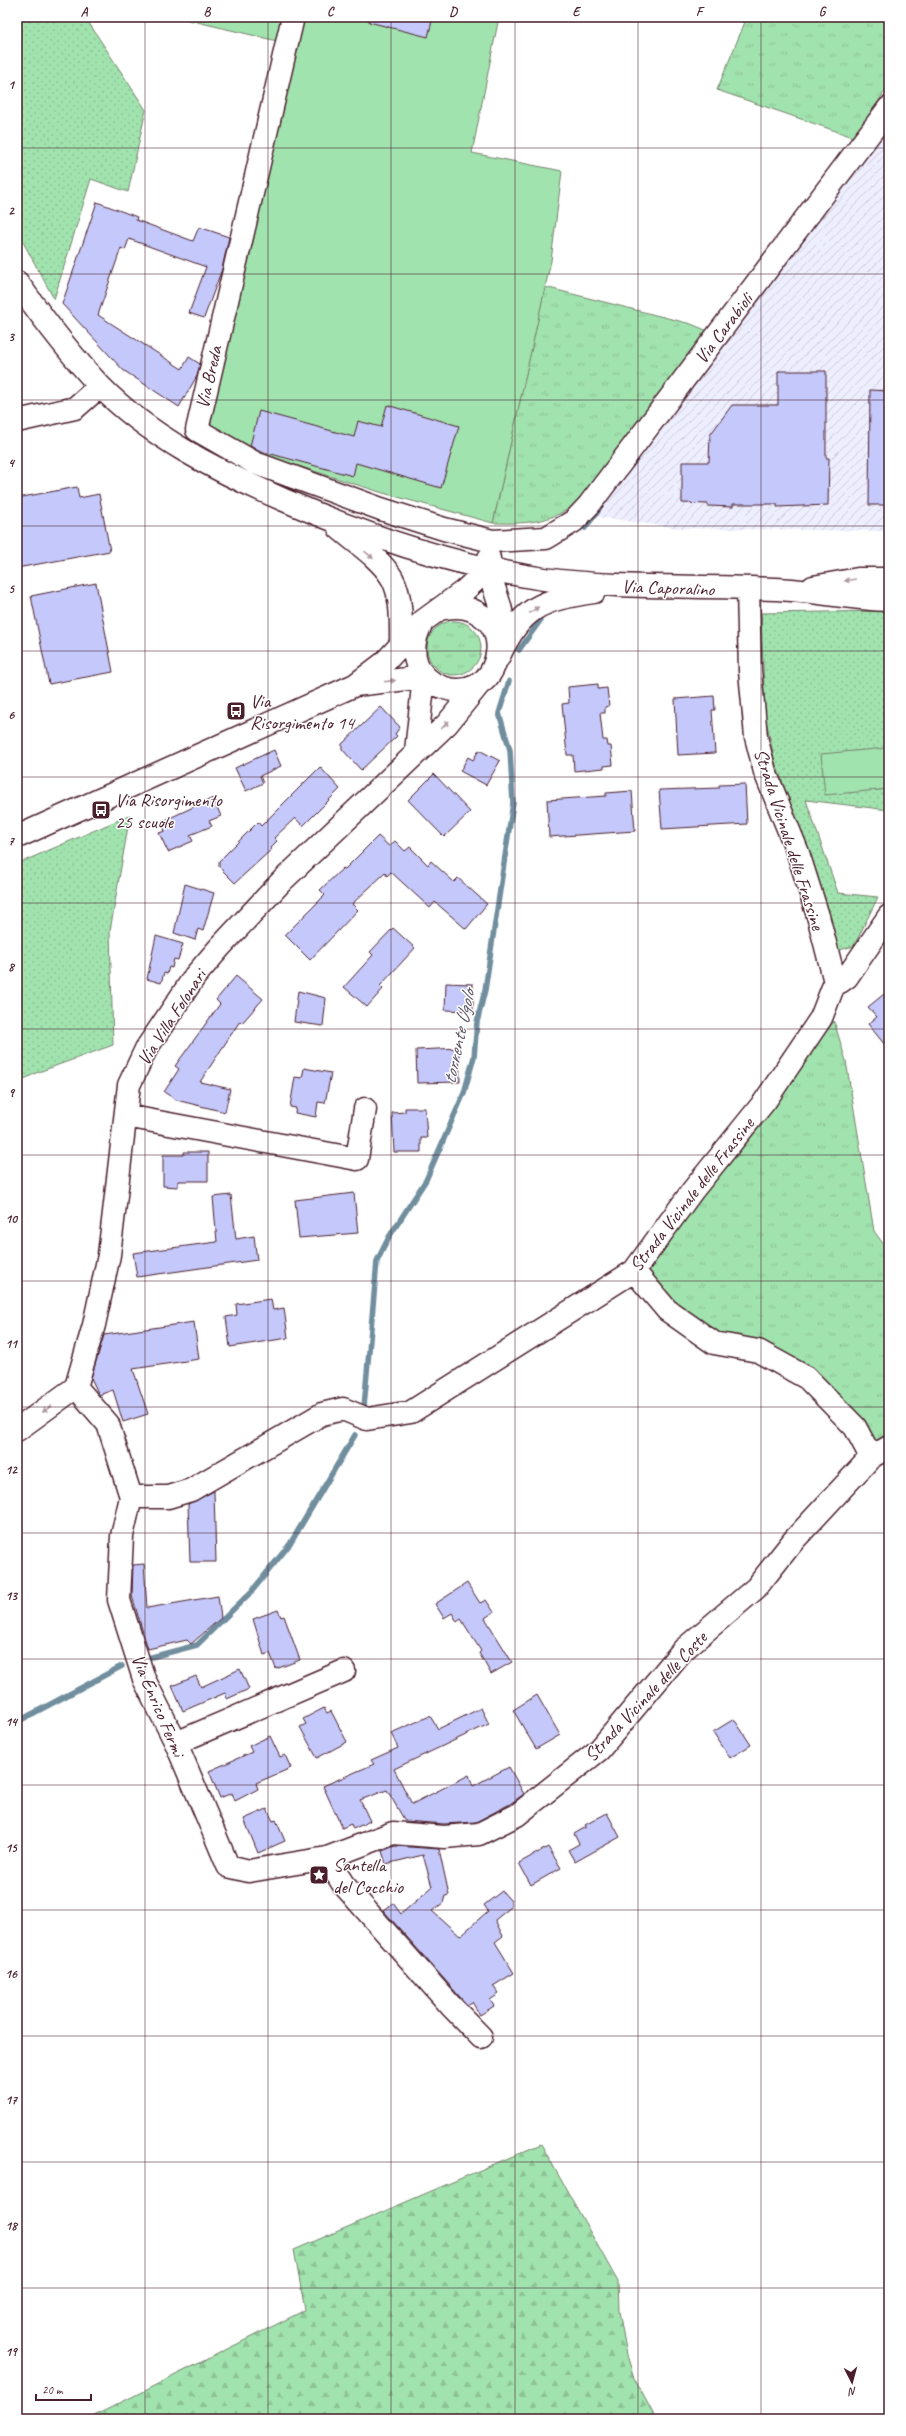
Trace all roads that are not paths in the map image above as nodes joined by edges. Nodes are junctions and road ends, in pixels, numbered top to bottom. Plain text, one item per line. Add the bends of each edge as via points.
1 (293, 17) edge
2 (889, 108) edge
3 (17, 282) edge
4 (100, 386) junction
5 (17, 421) edge
6 (329, 520) junction
7 (546, 538) joint
8 (492, 541) junction
9 (488, 569) junction
10 (889, 579) edge
11 (627, 586) junction
12 (748, 589) junction
13 (792, 590) junction
14 (889, 600) edge
15 (431, 615) junction
16 (507, 638) junction
17 (401, 642) junction
18 (496, 661) junction
19 (424, 677) junction
20 (480, 683) junction
21 (355, 685) junction
22 (416, 751) junction
23 (17, 837) edge
24 (889, 916) edge
25 (835, 982) junction
26 (365, 1109) dead end
27 (126, 1116) junction
28 (634, 1270) junction
29 (76, 1387) junction
30 (17, 1430) edge
31 (880, 1452) edge
32 (131, 1497) junction
33 (344, 1671) dead end
34 (176, 1743) junction
35 (327, 1858) junction
36 (228, 1866) joint
37 (481, 2037) dead end

1 - 8 street, Via Breda via 197,430 255,463 388,511
2 - 7 street, Via Carabioli via 589,505 574,521
3 - 4 street via 45,321
4 - 5 street via 75,408
4 - 6 street via 171,443 248,484
6 - 9 street via 388,541
6 -> 17 street via 381,565 391,577 397,593
7 - 8 street, Via Breda
8 - 9 street
9 - 11 street, Via Caporalino via 545,579
9 - 15 street via 464,591
9 - 16 street
10 -> 13 street, Via Caporalino via 858,579
11 - 12 street, Via Caporalino
16 -> 11 street via 525,616 555,598
12 - 13 street, Via Caporalino
12 - 25 street, Strada Vicinale delle Frassine via 750,671 756,737 765,772 798,853
13 - 14 street, Via Caporalino via 859,599
15 - 17 street
15 - 18 street via 453,606 466,607 484,617 496,634
15 - 19 street via 416,635 413,650 416,664
16 - 18 street
17 - 21 street via 384,663
18 - 20 street via 490,673
19 - 20 street via 446,690 458,691
21 -> 19 street
19 - 22 street
22 -> 20 street, Via Villa Folonari via 447,724
21 - 23 street
22 - 27 street, Via Villa Folonari via 282,881 195,976 144,1052 129,1085
24 - 25 street via 847,977
25 - 28 street, Strada Vicinale delle Frassine via 821,1018 765,1101 693,1190
26 - 27 street via 357,1159
27 - 29 street, Via Villa Folonari via 109,1255 94,1325
28 - 31 street, Strada Vicinale delle Coste via 667,1310 714,1343 758,1351 807,1378
28 - 32 street, Strada Vicinale delle Frassine via 411,1412 367,1419 343,1409 322,1414 191,1490 168,1497
29 -> 30 street
29 - 32 street via 108,1424
31 - 35 street, Strada Vicinale delle Coste via 794,1540 756,1588 683,1650 599,1750 517,1815 480,1834 444,1837 393,1833
32 - 34 street, Via Enrico Fermi via 122,1536 119,1600 144,1679
33 - 34 street
34 - 36 street, Via Enrico Fermi
35 - 36 street, Strada Vicinale delle Coste via 249,1871
35 - 37 street via 343,1884

